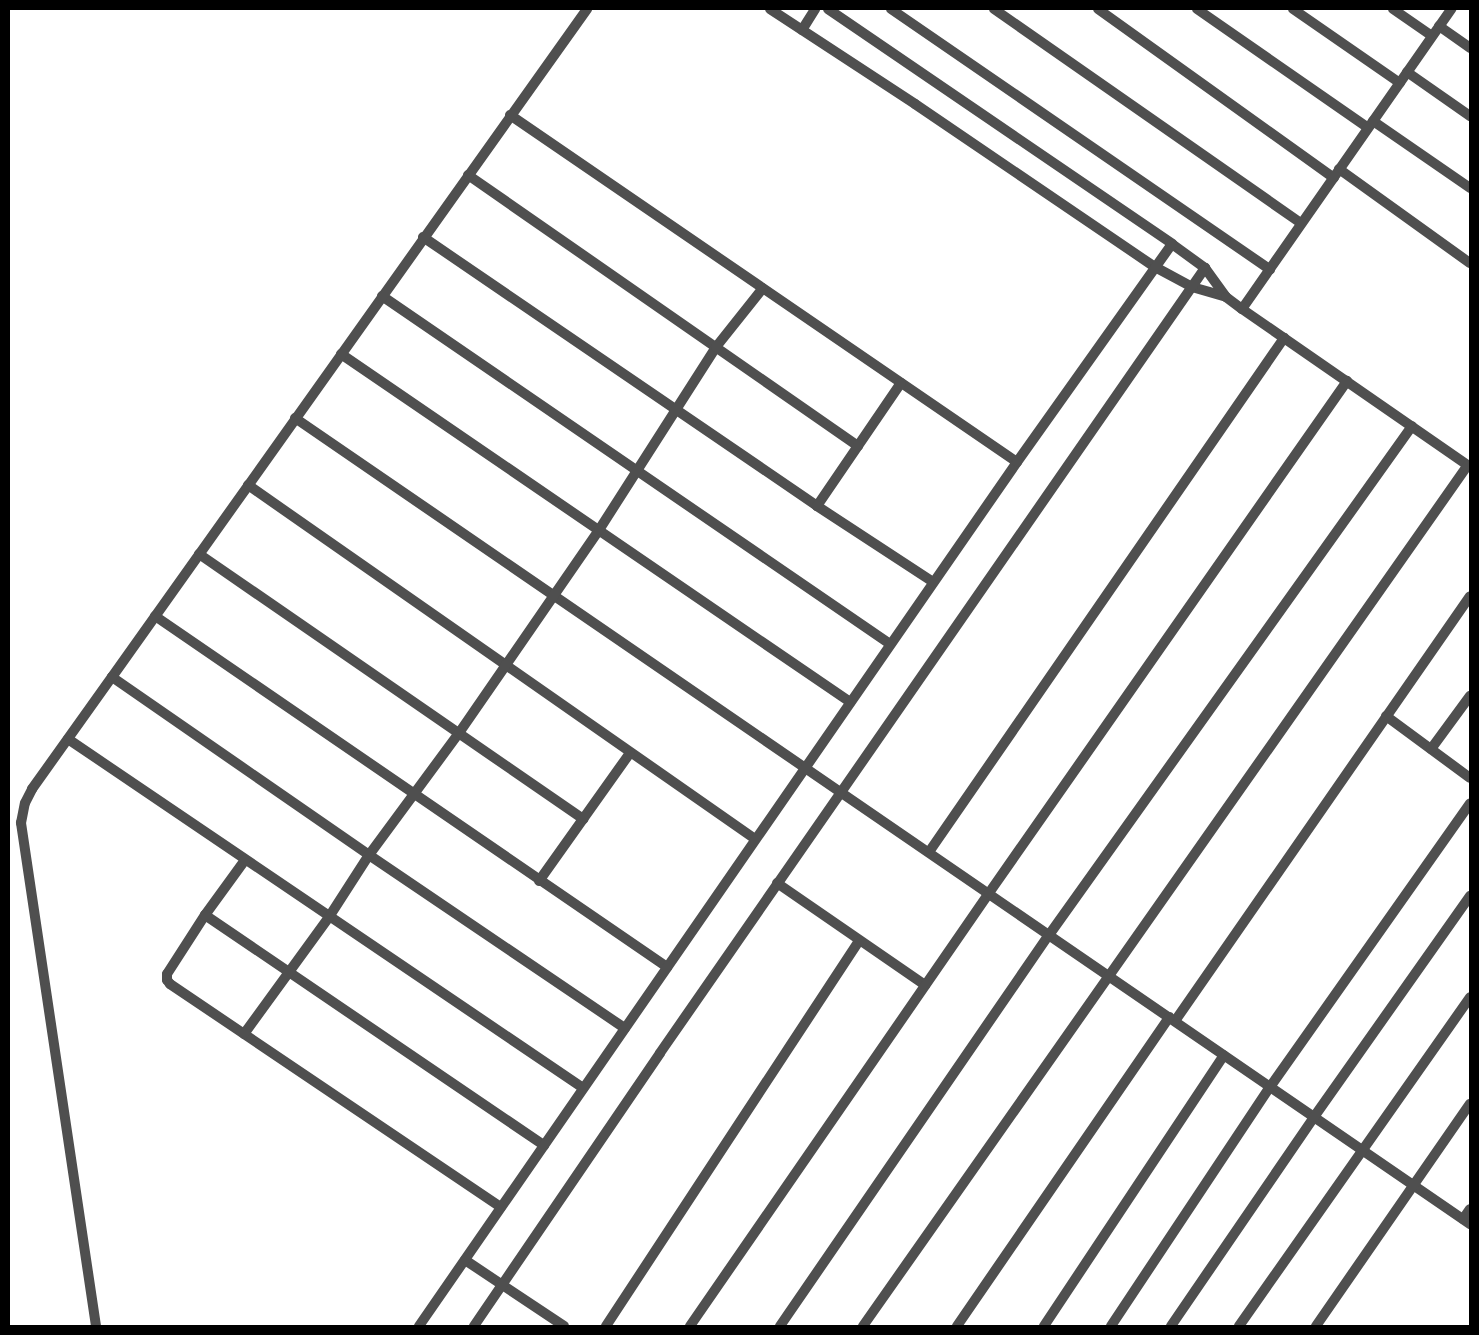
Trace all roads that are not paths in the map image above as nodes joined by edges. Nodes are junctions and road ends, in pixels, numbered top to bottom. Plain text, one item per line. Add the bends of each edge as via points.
1 (587, 9) edge
2 (770, 9) edge
3 (815, 9) edge
4 (828, 9) edge
5 (892, 9) edge
6 (994, 9) edge
7 (1098, 9) edge
8 (1197, 9) edge
9 (1293, 9) edge
10 (1393, 9) edge
11 (1451, 9) edge
12 (1439, 26) junction
13 (802, 30) junction
14 (1432, 36) junction
15 (1470, 48) edge
16 (1407, 72) junction
17 (1400, 82) junction
18 (510, 115) junction
19 (1470, 116) edge
20 (1371, 124) junction
21 (1336, 173) junction
22 (468, 175) junction
23 (1470, 188) edge
24 (1301, 223) junction
25 (424, 237) junction
26 (1172, 244) junction
27 (1470, 263) edge
28 (1155, 267) junction
29 (1205, 268) junction
30 (1270, 269) junction
31 (1192, 287) junction
32 (763, 288) junction
33 (382, 296) junction
34 (1226, 297) junction
35 (1242, 309) junction
36 (1284, 338) junction
37 (716, 347) junction
38 (341, 354) junction
39 (1347, 381) junction
40 (901, 383) junction
41 (677, 409) junction
42 (295, 418) junction
43 (1412, 426) junction
44 (858, 446) junction
45 (1017, 462) junction
46 (1469, 466) edge
47 (638, 472) junction
48 (248, 485) junction
49 (817, 506) junction
50 (599, 530) junction
51 (199, 554) junction
52 (933, 582) junction
53 (554, 594) junction
54 (1470, 596) edge
55 (155, 616) junction
56 (890, 644) junction
57 (505, 665) junction
58 (112, 677) junction
59 (1470, 696) edge
60 (850, 702) junction
61 (1386, 716) junction
62 (459, 733) junction
63 (68, 739) junction
64 (1431, 749) junction
65 (630, 753) junction
66 (804, 769) junction
67 (1470, 778) edge
68 (840, 793) junction
69 (414, 794) junction
70 (1470, 803) edge
71 (583, 819) junction
72 (755, 839) junction
73 (930, 852) junction
74 (369, 855) junction
75 (245, 860) junction
76 (539, 881) junction
77 (777, 883) junction
78 (989, 893) junction
79 (1470, 896) edge
80 (205, 916) junction
81 (329, 917) junction
82 (1049, 935) junction
83 (859, 941) junction
84 (667, 967) junction
85 (288, 972) junction
86 (1109, 975) junction
87 (925, 985) junction
88 (1470, 997) edge
89 (1172, 1019) junction
90 (625, 1028) junction
91 (244, 1034) junction
92 (1224, 1055) junction
93 (1270, 1086) junction
94 (583, 1088) junction
95 (1470, 1104) edge
96 (1314, 1117) junction
97 (544, 1145) junction
98 (1362, 1150) junction
99 (1414, 1185) junction
100 (501, 1207) junction
101 (1470, 1209) edge
102 (1467, 1222) edge
103 (465, 1260) junction
104 (501, 1286) junction
105 (96, 1326) edge
106 (419, 1326) edge
107 (474, 1326) edge
108 (564, 1326) edge
109 (606, 1326) edge
110 (690, 1326) edge
111 (780, 1326) edge
112 (864, 1326) edge
113 (957, 1326) edge
114 (1044, 1326) edge
115 (1111, 1326) edge
116 (1171, 1326) edge
117 (1239, 1326) edge
118 (1316, 1326) edge

1 - 18 street
2 - 13 street
3 - 13 street
4 - 26 street
5 - 30 street
6 - 24 street
7 - 21 street
8 - 20 street
9 - 17 street
10 - 14 street
11 - 12 street
12 - 14 street
12 - 15 street
13 - 28 street
14 - 16 street
16 - 17 street
16 - 19 street
17 - 20 street
18 - 22 street
18 - 32 street
20 - 21 street
20 - 23 street
21 - 24 street
21 - 27 street
22 - 25 street
22 - 37 street
24 - 30 street
25 - 33 street
25 - 41 street
26 - 28 street
26 - 29 street
28 - 31 street
28 - 45 street
29 - 31 street
29 - 34 street
30 - 35 street
31 - 34 street
31 - 68 street
32 - 37 street
32 - 40 street
33 - 38 street
33 - 47 street
34 - 35 street
35 - 36 street
36 - 39 street
36 - 73 street
37 - 41 street
37 - 44 street
38 - 42 street
38 - 50 street
39 - 43 street
39 - 78 street
40 - 44 street
40 - 45 street
41 - 47 street
41 - 49 street
42 - 48 street
42 - 53 street
43 - 46 street
43 - 82 street
44 - 49 street
45 - 52 street
46 - 86 street
47 - 50 street
47 - 56 street
48 - 51 street
48 - 57 street
49 - 52 street
50 - 53 street
50 - 60 street
51 - 55 street
51 - 62 street
52 - 56 street
53 - 57 street
53 - 66 street
54 - 61 street
55 - 58 street
55 - 69 street
56 - 60 street
57 - 62 street
57 - 65 street
58 - 63 street
58 - 74 street
59 - 64 street
60 - 66 street
61 - 64 street
61 - 89 street
62 - 69 street
62 - 71 street
63 - 75 street
63 - 105 street via 32,789 21,823
64 - 67 street
65 - 71 street
65 - 72 street
66 - 68 street
66 - 72 street
68 - 73 street
68 - 77 street
69 - 74 street
69 - 76 street
70 - 93 street
71 - 76 street
72 - 84 street
73 - 78 street
74 - 81 street
74 - 90 street
75 - 80 street
75 - 81 street
76 - 84 street
77 - 83 street
77 - 104 street
78 - 82 street
78 - 87 street
79 - 96 street
80 - 85 street
80 - 91 street via 167,980
81 - 85 street
81 - 94 street
82 - 86 street
82 - 111 street
83 - 87 street
83 - 109 street
84 - 90 street
85 - 91 street
85 - 97 street
86 - 89 street
86 - 112 street
87 - 110 street
88 - 98 street
89 - 92 street
89 - 113 street
90 - 94 street
91 - 100 street
92 - 93 street
92 - 114 street
93 - 96 street
93 - 115 street
94 - 97 street
95 - 99 street
96 - 98 street
96 - 116 street
97 - 100 street
98 - 99 street
98 - 117 street
99 - 102 street
99 - 118 street
100 - 103 street
101 - 102 street
103 - 104 street
103 - 106 street
104 - 107 street
104 - 108 street

